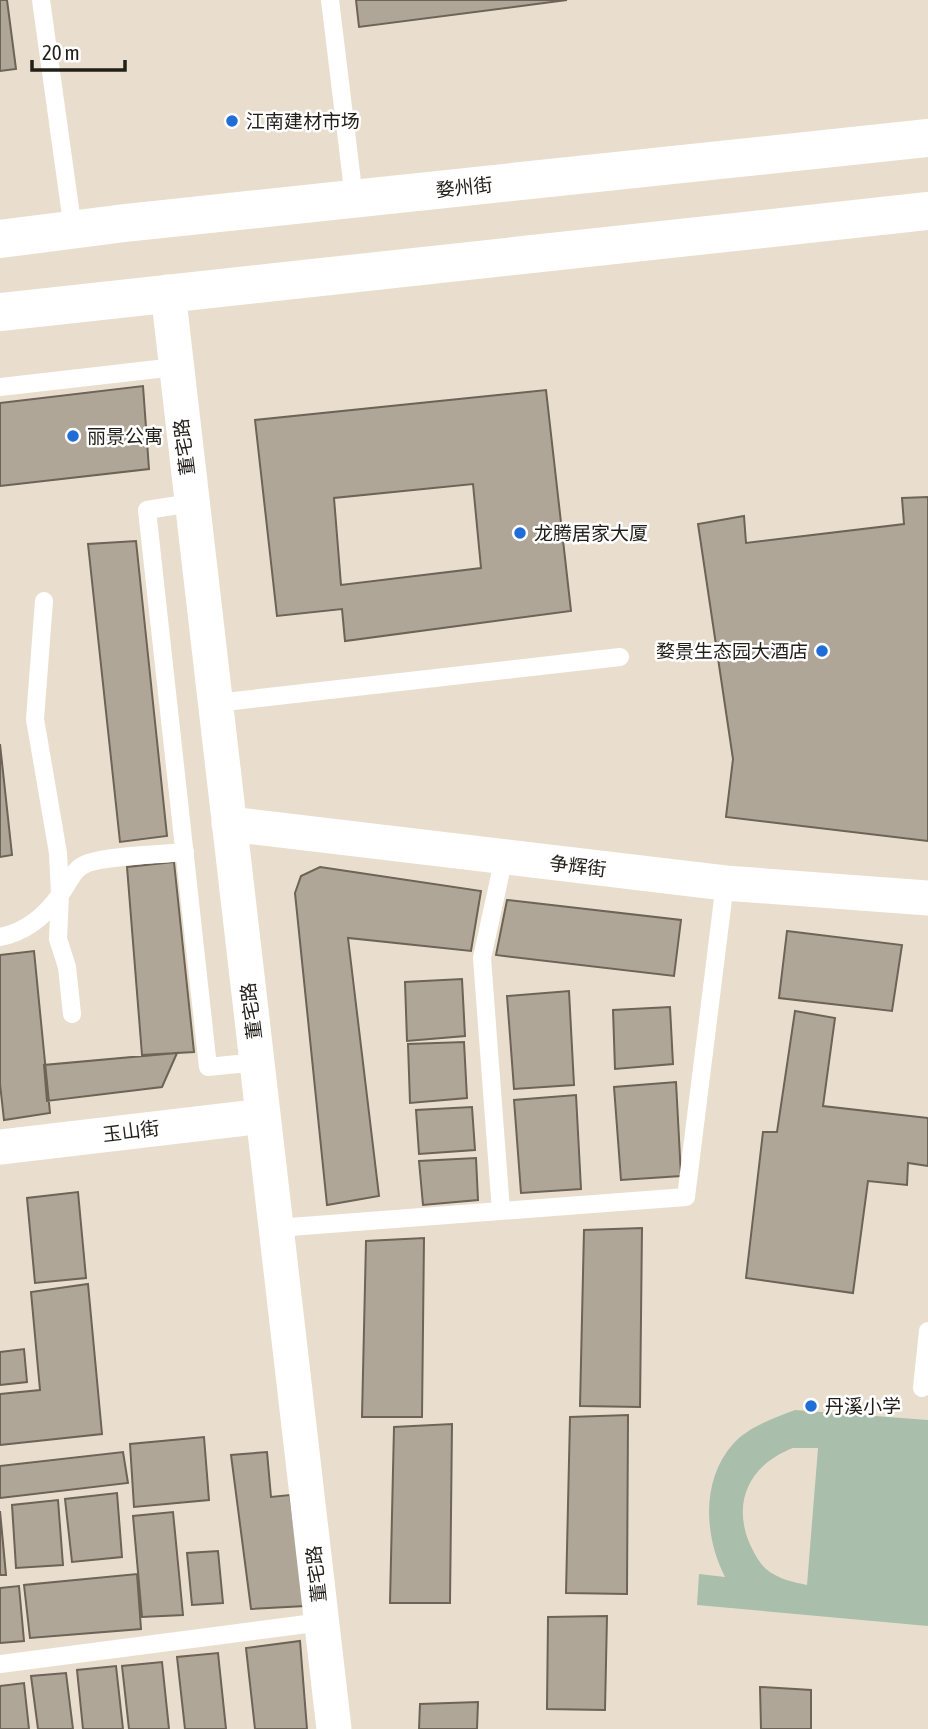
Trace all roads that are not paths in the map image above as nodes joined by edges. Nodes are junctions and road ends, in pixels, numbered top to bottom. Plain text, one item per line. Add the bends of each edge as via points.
1 (41, 0) edge
2 (330, 0) edge
3 (928, 138) edge
4 (354, 198) junction
5 (928, 211) edge
6 (73, 230) junction
7 (0, 239) edge
8 (168, 292) junction
9 (0, 312) edge
10 (174, 366) junction
11 (0, 387) edge
12 (191, 503) junction
13 (44, 601) dead end
14 (620, 657) dead end
15 (216, 703) junction
16 (229, 824) junction
17 (185, 852) junction
18 (504, 857) junction
19 (725, 883) junction
20 (60, 894) junction
21 (928, 898) edge
22 (0, 937) edge
23 (72, 1014) dead end
24 (257, 1062) junction
25 (263, 1115) junction
26 (0, 1147) edge
27 (501, 1211) junction
28 (277, 1228) junction
29 (928, 1331) edge
30 (922, 1388) dead end
31 (322, 1622) junction
32 (0, 1664) edge
33 (334, 1729) edge

1 - 6 lane
2 - 4 lane
3 - 4 main road, 婺州街
4 - 6 main road, 婺州街
5 - 8 main road
6 - 7 main road, 婺州街
8 - 9 main road
8 - 10 street, 董宅路
10 - 11 lane
10 - 12 street, 董宅路
12 - 15 street, 董宅路
12 - 17 lane via 147,510
13 - 20 lane via 35,719 58,853
14 - 15 lane
15 - 16 street, 董宅路
16 - 18 street, 争辉街
16 - 24 street, 董宅路
17 - 20 lane via 87,863 73,873
17 - 24 lane via 208,1067
18 - 19 street, 争辉街
18 - 27 lane via 482,958
19 - 21 street, 争辉街
19 - 27 lane via 686,1197
20 - 22 lane via 39,919
20 - 23 lane via 58,939 67,967
24 - 25 street, 董宅路
25 - 26 street, 玉山街
25 - 28 street, 董宅路
27 - 28 lane
28 - 31 street, 董宅路
29 - 30 lane
31 - 32 lane
31 - 33 street, 董宅路

